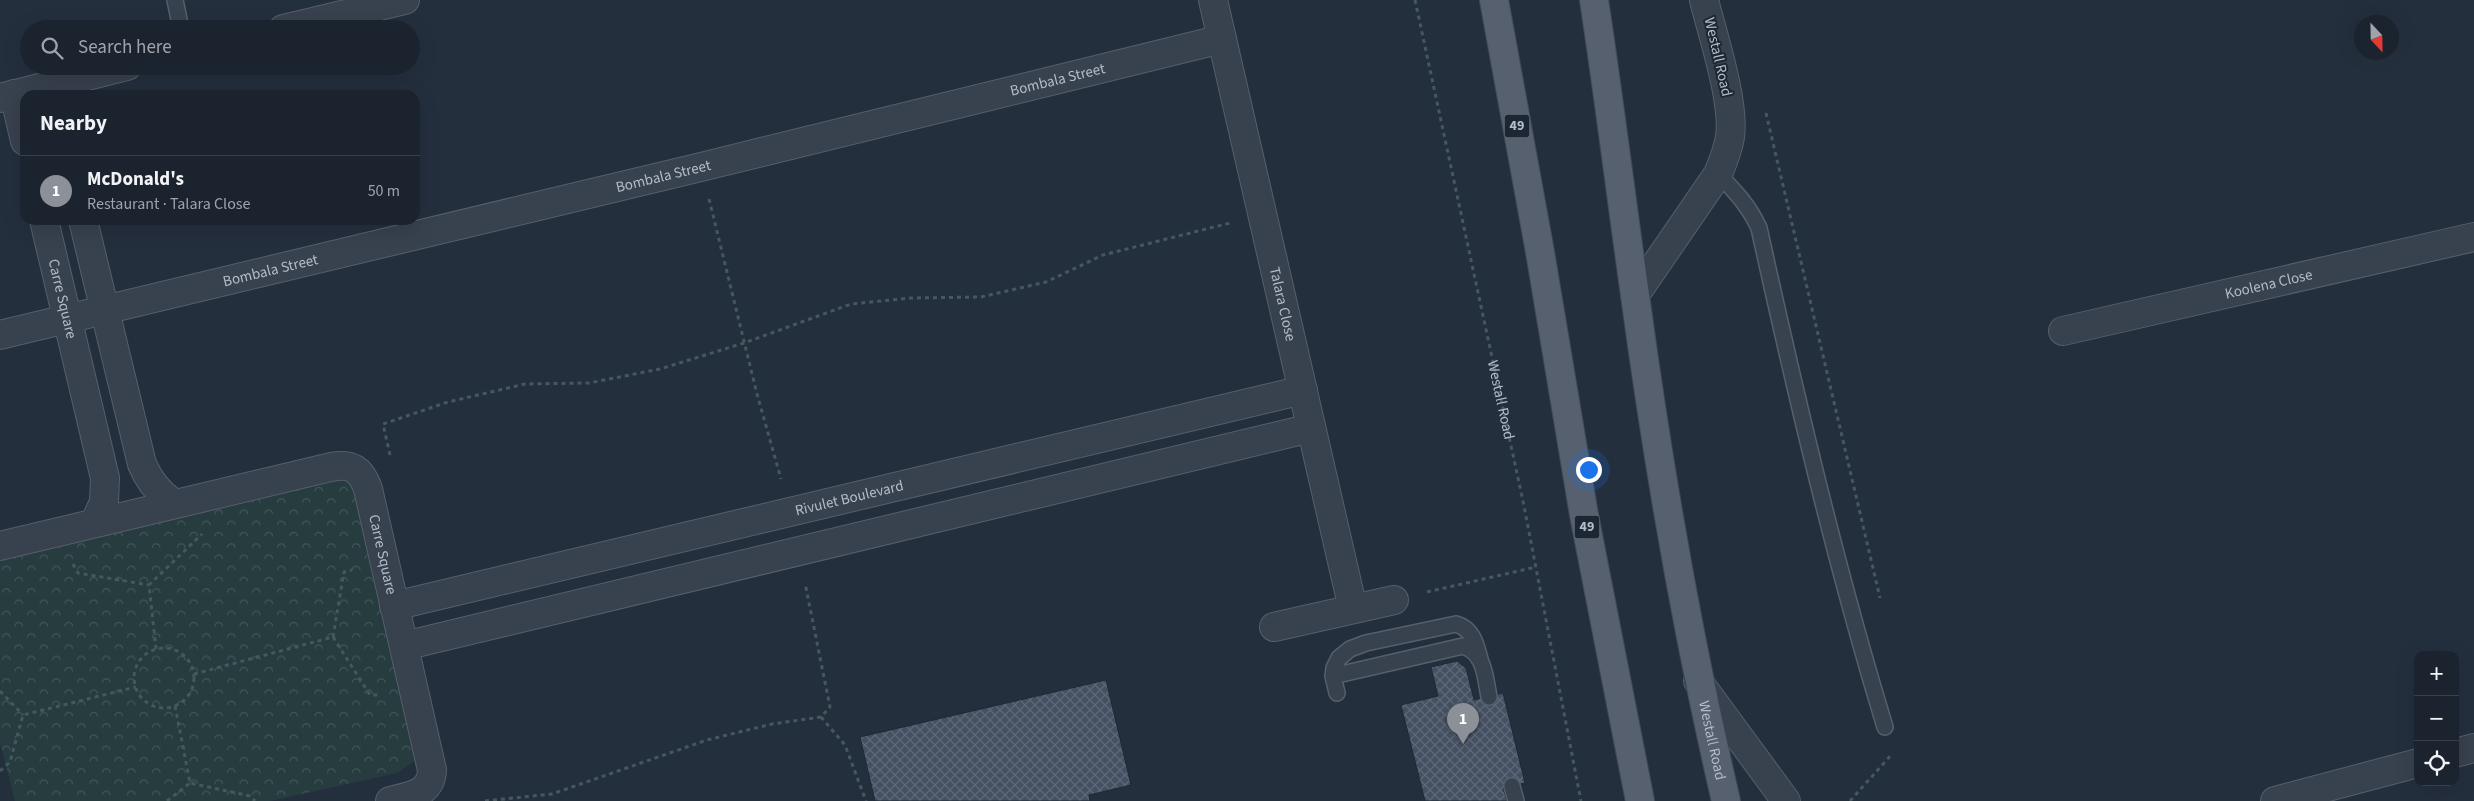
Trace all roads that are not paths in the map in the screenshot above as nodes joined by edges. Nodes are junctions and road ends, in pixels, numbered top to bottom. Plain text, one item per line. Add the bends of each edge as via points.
1 (175, 0) edge
2 (405, 0) edge
3 (1213, 0) edge
4 (1494, 0) edge
5 (1594, 0) edge
6 (1704, 0) edge
7 (179, 20) edge
8 (321, 20) edge
9 (1222, 39) junction
10 (98, 75) edge
11 (51, 90) edge
12 (20, 94) edge
13 (7, 96) edge
14 (20, 128) edge
15 (1718, 174) junction
16 (45, 225) edge
17 (84, 225) edge
18 (2474, 237) edge
19 (1635, 296) junction
20 (104, 310) junction
21 (68, 319) junction
22 (2063, 332) dead end
23 (0, 335) edge
24 (1302, 390) junction
25 (1311, 428) junction
26 (174, 503) junction
27 (790, 513) junction
28 (95, 522) junction
29 (0, 546) edge
30 (798, 551) junction
31 (1394, 600) road end
32 (394, 606) junction
33 (1353, 610) junction
34 (1274, 627) dead end
35 (404, 646) junction
36 (1480, 659) junction
37 (1333, 676) junction
38 (1698, 680) junction
39 (1338, 693) dead end
40 (1490, 697) dead end
41 (1885, 727) dead end
42 (2474, 748) edge
43 (2459, 752) edge
44 (2414, 764) edge
45 (1512, 786) dead end
46 (390, 801) edge
47 (1516, 801) edge
48 (1640, 801) edge
49 (1726, 801) edge
50 (1786, 801) edge
51 (2275, 801) edge

1 - 7 lane
2 - 8 street
3 - 9 street, Talara Close
4 - 48 main road, 49 via 1584,515
5 - 19 main road, Westall Road
6 - 15 street, Westall Road via 1729,106 1730,136
9 - 20 street, Bombala Street
9 - 24 street, Talara Close
10 - 11 street
12 - 13 street
13 - 14 street
15 - 19 street, Westall Road
15 - 41 lane via 1745,203 1759,228 1824,505
16 - 21 street, Carre Square
17 - 20 street
18 - 22 street, Koolena Close
19 - 38 main road, Westall Road
20 - 21 street, Bombala Street
20 - 26 street via 142,464 152,484
21 - 23 street, Bombala Street
21 - 28 street, Carre Square via 105,478 104,502
24 - 25 street, Talara Close
24 - 27 street, Rivulet Boulevard
25 - 30 street
25 - 33 street, Talara Close
26 - 28 street, Carre Square
26 - 32 street, Carre Square via 331,466 350,466 364,478
27 - 30 street
27 - 32 street, Rivulet Boulevard
28 - 29 street, Carre Square
30 - 35 street
31 - 33 street
32 - 35 street, Carre Square
33 - 34 street
35 - 46 street, Carre Square via 431,778 423,790
36 - 37 lane via 1471,649 1455,647
36 - 37 lane via 1472,636 1460,625 1452,624 1357,646 1339,658
36 - 40 lane
37 - 39 lane
38 - 49 main road, Westall Road
38 - 50 street
42 - 43 street
44 - 51 street
45 - 47 lane

